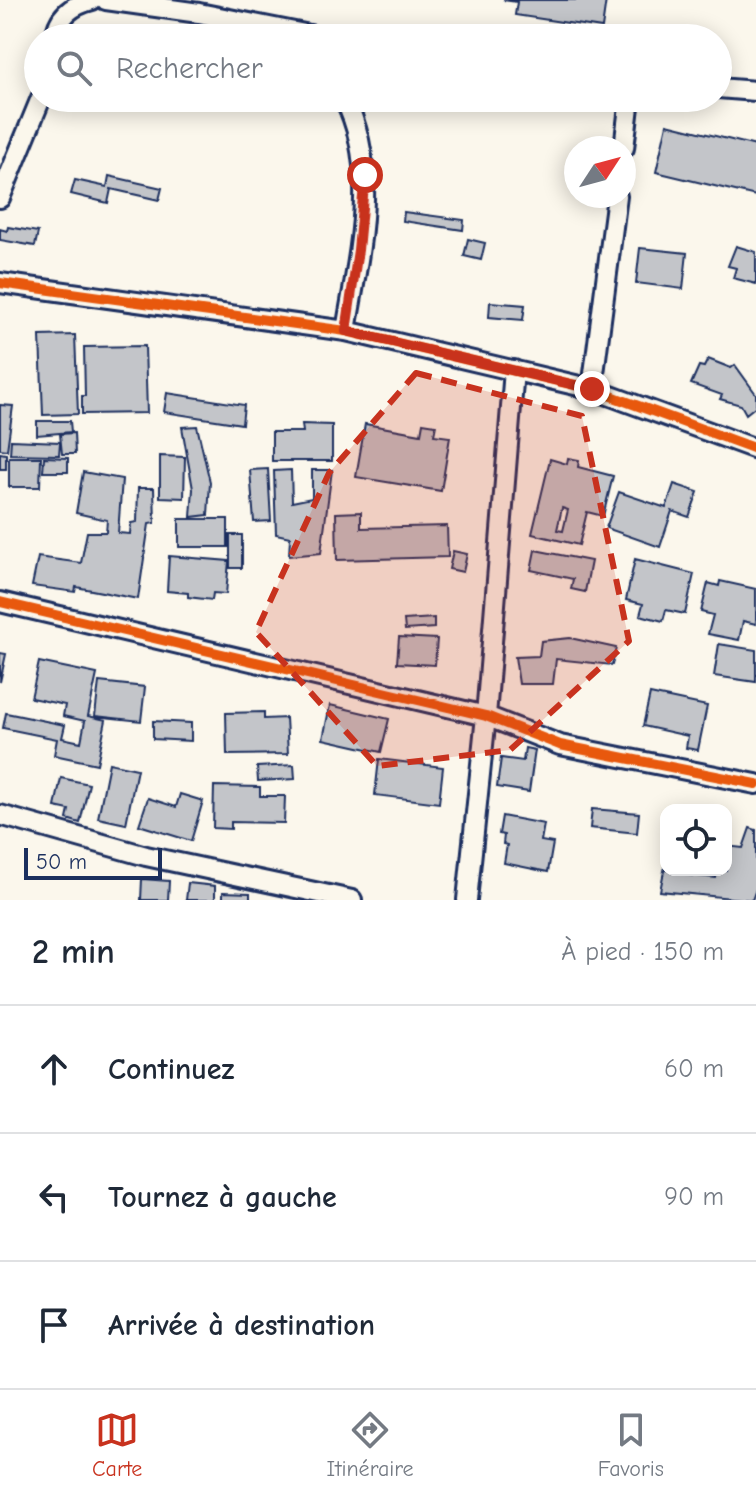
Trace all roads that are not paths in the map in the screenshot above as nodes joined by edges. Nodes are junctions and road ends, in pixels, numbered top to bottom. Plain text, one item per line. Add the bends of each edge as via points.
1 (92, 0) edge
2 (106, 0) edge
3 (59, 24) edge
4 (248, 24) edge
5 (732, 89) edge
6 (756, 91) edge
7 (35, 112) edge
8 (351, 112) edge
9 (628, 112) edge
10 (625, 136) edge
11 (0, 198) edge
12 (615, 208) edge
13 (0, 283) edge
14 (346, 331) junction
15 (514, 370) junction
16 (592, 389) junction
17 (756, 449) edge
18 (0, 602) edge
19 (486, 716) junction
20 (756, 784) edge
21 (0, 815) edge
22 (352, 900) edge
23 (467, 900) edge

1 - 3 street via 75,5
2 - 4 street
5 - 6 street
7 - 11 street
8 - 14 street via 365,175
9 - 10 street
12 - 16 street
13 - 14 street
14 - 15 street
15 - 16 street
15 - 19 street
16 - 17 street
18 - 19 street
19 - 20 street via 560,745
19 - 23 street
21 - 22 street via 146,856

